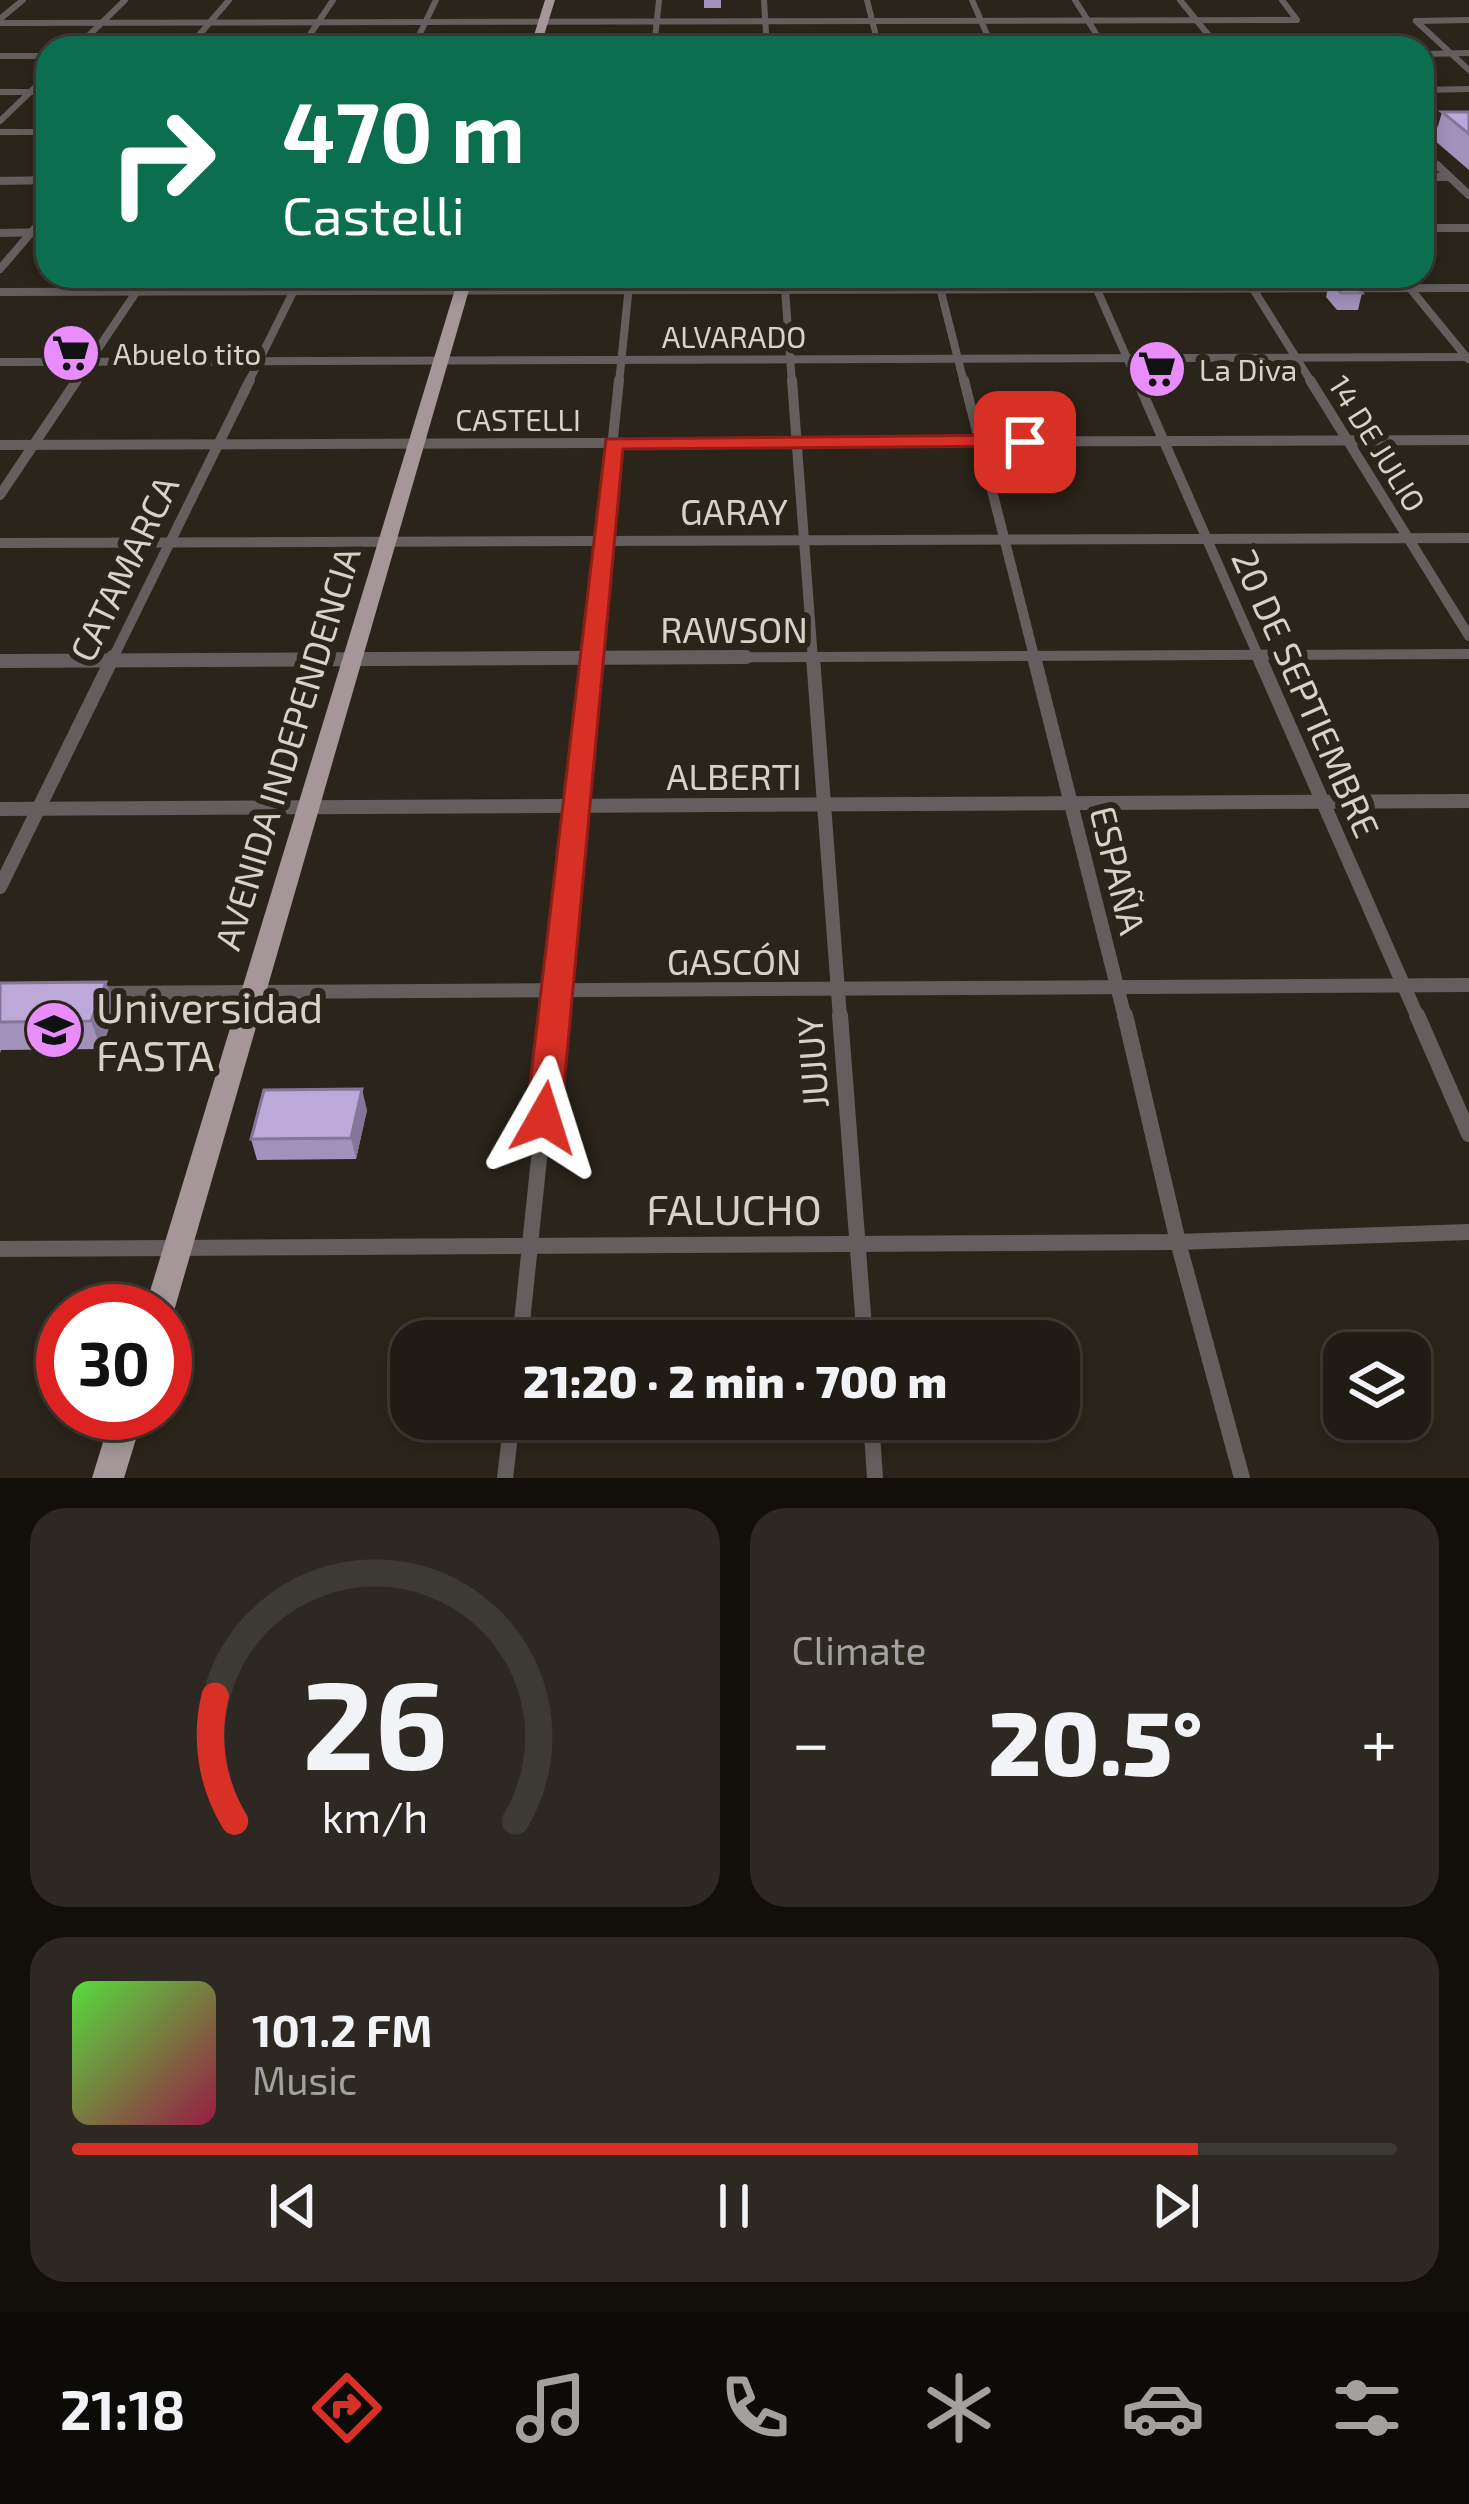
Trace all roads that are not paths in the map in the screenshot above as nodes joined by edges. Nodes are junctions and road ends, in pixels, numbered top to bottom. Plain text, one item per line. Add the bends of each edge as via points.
1 (23, 0) edge
2 (125, 0) edge
3 (229, 0) edge
4 (333, 0) edge
5 (436, 0) edge
6 (550, 0) edge
7 (659, 0) edge
8 (764, 0) edge
9 (867, 0) edge
10 (972, 0) edge
11 (1075, 0) edge
12 (1180, 0) edge
13 (1282, 0) edge
14 (1469, 20) edge
15 (0, 21) edge
16 (982, 21) junction
17 (1088, 21) junction
18 (1197, 21) junction
19 (318, 22) junction
20 (425, 22) junction
21 (543, 22) junction
22 (657, 22) junction
23 (765, 22) junction
24 (872, 22) junction
25 (102, 23) junction
26 (210, 23) junction
27 (88, 36) edge
28 (199, 36) edge
29 (309, 36) edge
30 (419, 36) edge
31 (539, 36) edge
32 (655, 36) edge
33 (766, 36) edge
34 (876, 36) edge
35 (988, 36) edge
36 (1097, 36) edge
37 (1209, 36) edge
38 (1432, 36) edge
39 (1434, 38) edge
40 (1434, 53) edge
41 (1450, 53) junction
42 (1469, 53) edge
43 (0, 56) edge
44 (36, 56) edge
45 (1469, 70) edge
46 (36, 86) edge
47 (1469, 89) edge
48 (1434, 90) edge
49 (0, 92) edge
50 (30, 92) junction
51 (36, 92) edge
52 (0, 122) edge
53 (1434, 129) edge
54 (1469, 129) edge
55 (36, 132) edge
56 (0, 133) edge
57 (1434, 162) edge
58 (1434, 177) edge
59 (1450, 177) junction
60 (0, 181) edge
61 (36, 181) edge
62 (1469, 195) edge
63 (36, 227) edge
64 (1434, 228) edge
65 (1469, 228) edge
66 (0, 232) edge
67 (32, 232) junction
68 (36, 232) edge
69 (0, 269) edge
70 (139, 288) edge
71 (295, 288) edge
72 (378, 288) edge
73 (463, 288) edge
74 (629, 288) edge
75 (785, 288) edge
76 (940, 288) edge
77 (1096, 288) edge
78 (1253, 288) joint
79 (1411, 288) junction
80 (1469, 288) edge
81 (0, 292) edge
82 (136, 292) junction
83 (293, 292) junction
84 (1127, 358) junction
85 (1297, 358) junction
86 (1468, 358) edge
87 (958, 359) junction
88 (791, 360) junction
89 (90, 361) junction
90 (622, 361) junction
91 (0, 362) edge
92 (258, 362) junction
93 (442, 362) junction
94 (1348, 440) junction
95 (1469, 440) edge
96 (1163, 441) junction
97 (797, 442) junction
98 (979, 442) junction
99 (613, 443) junction
100 (418, 444) junction
101 (218, 445) junction
102 (0, 446) edge
103 (33, 446) junction
104 (0, 495) edge
105 (1408, 538) junction
106 (1469, 538) edge
107 (1004, 539) junction
108 (1207, 539) junction
109 (804, 540) junction
110 (603, 541) junction
111 (170, 542) junction
112 (388, 542) junction
113 (0, 543) edge
114 (1469, 636) edge
115 (1469, 654) edge
116 (1258, 655) junction
117 (1034, 656) junction
118 (813, 657) junction
119 (591, 658) junction
120 (353, 659) junction
121 (112, 660) junction
122 (0, 661) edge
123 (1469, 801) edge
124 (1322, 802) junction
125 (1071, 804) junction
126 (824, 805) junction
127 (576, 806) junction
128 (309, 807) junction
129 (0, 809) edge
130 (39, 809) junction
131 (0, 887) edge
132 (1469, 985) edge
133 (1403, 986) junction
134 (1118, 988) junction
135 (838, 989) junction
136 (557, 991) junction
137 (254, 992) junction
138 (69, 993) edge
139 (1469, 1134) edge
140 (1469, 1232) edge
141 (1178, 1242) junction
142 (858, 1244) junction
143 (531, 1246) junction
144 (178, 1248) junction
145 (0, 1249) edge
146 (167, 1284) edge
147 (522, 1320) edge
148 (863, 1320) edge
149 (120, 1440) edge
150 (510, 1440) edge
151 (872, 1440) edge
152 (108, 1478) edge
153 (506, 1478) edge
154 (875, 1478) edge
155 (1242, 1478) edge

1 - 15 street
2 - 25 street
3 - 26 street
4 - 19 street
5 - 20 street
6 - 21 main road
7 - 22 street
8 - 23 street
9 - 24 street
10 - 16 street
11 - 17 street
12 - 18 street
13 - 18 street via 1297,18
14 - 38 street via 1416,21
15 - 25 street
16 - 17 street
16 - 24 street
16 - 35 street
17 - 18 street
17 - 36 street
18 - 37 street
19 - 20 street
19 - 26 street
19 - 29 street
20 - 21 street
20 - 30 street
21 - 22 street
21 - 31 main road
22 - 23 street
22 - 32 street
23 - 24 street
23 - 33 street
24 - 34 street
25 - 26 street
25 - 27 street
26 - 28 street
39 - 41 street
40 - 41 street
41 - 42 street
41 - 45 street
43 - 44 street
46 - 50 street
47 - 48 street
49 - 50 street
50 - 51 street
50 - 52 street
53 - 54 street
55 - 56 street
57 - 59 street
58 - 59 street
59 - 62 street
60 - 61 street
63 - 67 street
64 - 65 street
66 - 67 street
67 - 68 street
67 - 69 street
70 - 82 street
71 - 83 street, CATAMARCA
72 - 83 street
73 - 93 main road, AVENIDA INDEPENDENCIA
74 - 90 street
75 - 88 street, JUJUY
76 - 87 street, ESPAÑA
77 - 84 street, 20 DE SEPTIEMBRE
78 - 79 street
78 - 85 street, 14 DE JULIO
79 - 80 street
79 - 86 street
81 - 82 street
82 - 83 street
82 - 89 street
83 - 92 street, CATAMARCA
84 - 85 street, ALVARADO
84 - 87 street, ALVARADO
84 - 96 street, 20 DE SEPTIEMBRE
85 - 86 street, ALVARADO
85 - 94 street, 14 DE JULIO
87 - 88 street, ALVARADO
87 - 98 street, ESPAÑA
88 - 90 street, ALVARADO
88 - 97 street, JUJUY
89 - 91 street, ALVARADO
89 - 92 street, ALVARADO
89 - 103 street
90 - 93 street, ALVARADO
90 - 99 street
92 - 93 street, ALVARADO
92 - 101 street, CATAMARCA
93 - 100 main road, AVENIDA INDEPENDENCIA
94 - 95 street, CASTELLI
94 - 96 street, CASTELLI
94 - 105 street, 14 DE JULIO
96 - 98 street, CASTELLI
96 - 108 street, 20 DE SEPTIEMBRE
97 - 98 street, CASTELLI
97 - 99 street, CASTELLI
97 - 109 street, JUJUY
98 - 107 street, ESPAÑA
99 - 100 street, CASTELLI
99 - 110 street
100 - 101 street, CASTELLI
100 - 112 main road, AVENIDA INDEPENDENCIA
101 - 103 street, CASTELLI
101 - 111 street, CATAMARCA
102 - 103 street, CASTELLI
103 - 104 street
105 - 106 street, GARAY
105 - 108 street, GARAY
105 - 114 street, 14 DE JULIO
107 - 108 street, GARAY
107 - 109 street, GARAY
107 - 117 street, ESPAÑA
108 - 116 street, 20 DE SEPTIEMBRE
109 - 110 street, GARAY
109 - 118 street, JUJUY
110 - 112 street, GARAY
110 - 119 street
111 - 112 street, GARAY
111 - 113 street, GARAY
111 - 121 street, CATAMARCA
112 - 120 main road, AVENIDA INDEPENDENCIA
115 - 116 street, RAWSON
116 - 117 street, RAWSON
116 - 124 street, 20 DE SEPTIEMBRE
117 - 118 street, RAWSON
117 - 125 street, ESPAÑA
118 - 119 street, RAWSON
118 - 126 street, JUJUY
119 - 120 street, RAWSON
119 - 127 street
120 - 121 street, RAWSON
120 - 128 main road, AVENIDA INDEPENDENCIA
121 - 122 street, RAWSON
121 - 130 street, CATAMARCA
123 - 124 street, ALBERTI
124 - 125 street, ALBERTI
124 - 133 street, 20 DE SEPTIEMBRE
125 - 126 street, ALBERTI
125 - 134 street, ESPAÑA
126 - 127 street, ALBERTI
126 - 135 street, JUJUY
127 - 128 street, ALBERTI
127 - 136 street
128 - 130 street, ALBERTI
128 - 137 main road, AVENIDA INDEPENDENCIA
129 - 130 street, ALBERTI
130 - 131 street, CATAMARCA
132 - 133 street, GASCÓN
133 - 134 street, GASCÓN
133 - 139 street, 20 DE SEPTIEMBRE
134 - 135 street, GASCÓN
134 - 141 street, ESPAÑA
135 - 136 street, GASCÓN
135 - 142 street, JUJUY
136 - 137 street, GASCÓN
136 - 143 street
137 - 138 street, GASCÓN
137 - 144 main road, AVENIDA INDEPENDENCIA
140 - 141 street, FALUCHO
141 - 142 street, FALUCHO
141 - 155 street, ESPAÑA
142 - 143 street, FALUCHO
142 - 148 street, JUJUY
143 - 144 street, FALUCHO
143 - 147 street
144 - 145 street, FALUCHO
144 - 146 main road, AVENIDA INDEPENDENCIA
149 - 152 main road
150 - 153 street
151 - 154 street

